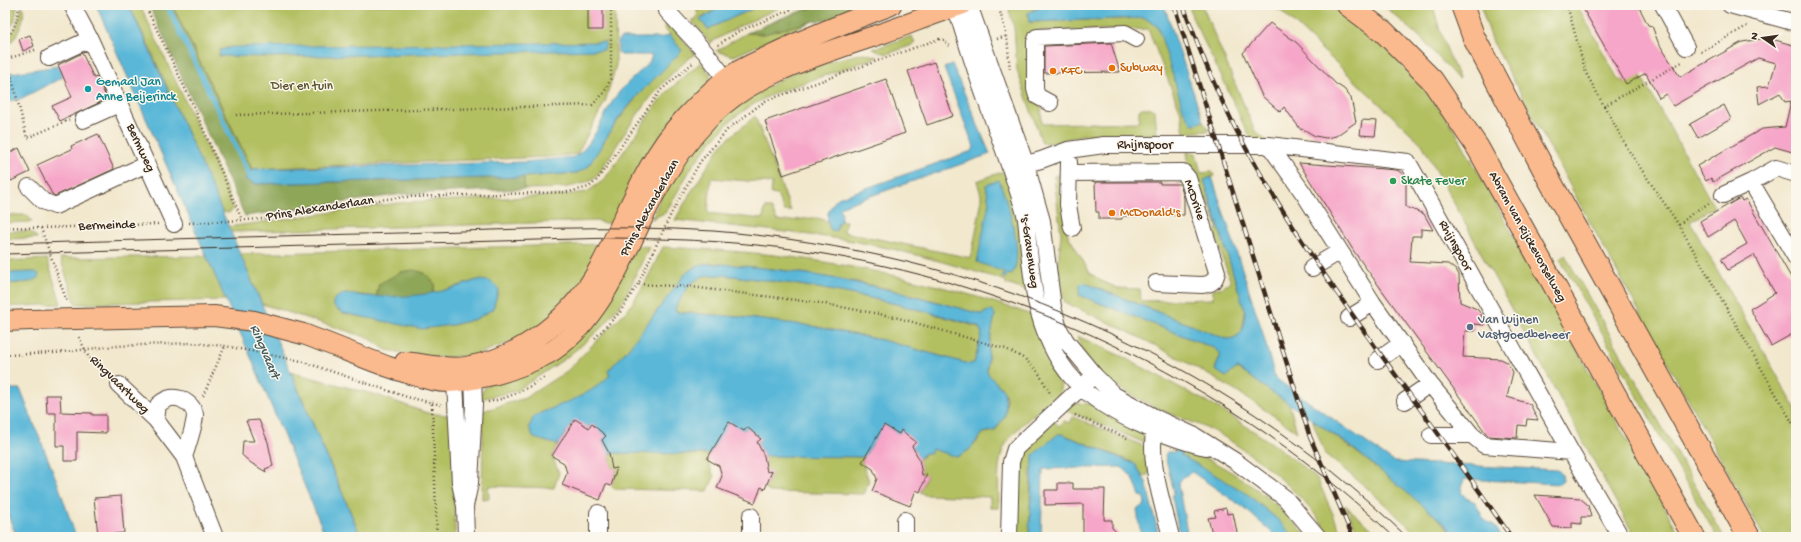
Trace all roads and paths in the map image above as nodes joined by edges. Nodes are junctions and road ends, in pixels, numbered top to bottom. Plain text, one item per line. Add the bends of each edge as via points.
1 (19, 5) edge
2 (72, 5) edge
3 (145, 5) edge
4 (611, 5) edge
5 (803, 5) edge
6 (891, 5) edge
7 (960, 5) edge
8 (998, 5) edge
9 (1348, 5) edge
10 (1462, 5) edge
11 (1567, 5) edge
12 (1730, 5) edge
13 (1666, 6) edge
14 (667, 11) dead end
15 (1796, 23) edge
16 (1007, 36) dead end
17 (5, 39) edge
18 (90, 39) junction
19 (1136, 39) dead end
20 (1686, 47) dead end
21 (706, 53) junction
22 (955, 54) dead end
23 (49, 58) joint
24 (726, 79) junction
25 (1050, 103) dead end
26 (119, 104) junction
27 (236, 115) dead end
28 (83, 120) joint
29 (1269, 145) junction
30 (1068, 150) junction
31 (147, 164) junction
32 (1019, 166) junction
33 (1069, 173) junction
34 (1796, 174) edge
35 (1751, 182) junction
36 (29, 187) dead end
37 (1723, 195) joint
38 (242, 220) junction
39 (232, 221) joint
40 (177, 224) junction
41 (1679, 225) junction
42 (5, 226) edge
43 (41, 228) junction
44 (1072, 228) dead end
45 (664, 229) dead end
46 (1339, 252) junction
47 (1796, 258) edge
48 (1312, 268) dead end
49 (1156, 283) dead end
50 (638, 284) dead end
51 (1373, 303) junction
52 (68, 304) dead end
53 (1349, 318) dead end
54 (5, 321) edge
55 (78, 334) dead end
56 (989, 344) dead end
57 (1402, 344) junction
58 (225, 346) junction
59 (84, 349) junction
60 (5, 354) edge
61 (1378, 360) dead end
62 (464, 376) junction
63 (1094, 376) junction
64 (1430, 384) junction
65 (119, 385) joint
66 (1080, 388) junction
67 (1405, 402) dead end
68 (195, 415) junction
69 (156, 420) junction
70 (1795, 424) edge
71 (1156, 425) junction
72 (1796, 429) edge
73 (1431, 435) dead end
74 (1472, 435) junction
75 (1571, 452) junction
76 (184, 457) junction
77 (598, 513) dead end
78 (751, 516) dead end
79 (905, 520) dead end
80 (215, 537) edge
81 (437, 537) edge
82 (466, 537) edge
83 (598, 537) edge
84 (751, 537) edge
85 (905, 537) edge
86 (1009, 537) edge
87 (1171, 537) edge
88 (1318, 537) edge
89 (1620, 537) edge
90 (1694, 537) edge
91 (1749, 537) edge

1 - 17 path via 17,20 12,32
2 - 18 street, Bermweg
3 - 38 path via 193,105
4 - 27 path via 611,78 604,93 592,105
5 - 21 path, Prins Alexanderlaan via 739,31
6 - 24 main road, Prins Alexanderlaan via 797,42
7 - 32 street, 's-Gravenweg via 968,49
7 - 62 main road, Prins Alexanderlaan via 802,61 736,95 711,116 672,166 592,313 574,333 553,351 503,372
8 - 16 path
9 - 90 highway, Abram van Rijckevorselweg via 1384,32 1432,80 1478,148
10 - 91 highway via 1474,38 1550,181
11 - 41 path via 1586,73 1629,151
12 - 15 street
13 - 20 street
14 - 21 street
18 - 23 street
18 - 26 street, Bermweg
19 - 25 street via 1125,33 1037,37 1035,89 1037,96
21 - 24 street
21 - 38 path, Prins Alexanderlaan via 661,90 598,180 589,187 569,192 404,197 297,210 262,219
22 - 45 path, Prins Alexanderlaan via 944,40 939,39 765,101 728,129 700,162
23 - 28 path via 38,49 7,59 27,138 70,120
24 - 62 main road, Prins Alexanderlaan via 683,120 661,148 628,207 600,267 576,303 545,333
26 - 28 street
26 - 31 street, Bermweg
29 - 30 street, Rhijnspoor via 1104,145
29 - 46 street via 1304,194
29 - 75 street, Rhijnspoor via 1408,162
30 - 32 street, Rhijnspoor
30 - 33 street
31 - 36 street via 55,206 43,202
31 - 40 street, Bermweg
32 - 63 street, 's-Gravenweg via 1042,221 1053,307 1059,329 1076,356
32 - 66 street, 's-Gravenweg via 1032,275 1043,324 1053,349
33 - 44 street via 1068,204
33 - 49 street, McDrive via 1183,172 1188,178 1217,272 1216,279 1210,284 1202,285
34 - 35 street via 1776,168
35 - 37 street
35 - 47 street
37 - 41 path via 1694,212
38 - 39 path, Prins Alexanderlaan
39 - 40 path, Bermeinde
40 - 43 path, Bermeinde
41 - 70 path
42 - 43 path
43 - 52 path
46 - 48 street
46 - 51 street
50 - 56 path via 691,287 820,303 895,317
51 - 53 street
51 - 57 street
54 - 62 main road, Prins Alexanderlaan, bridge via 214,316 254,320 303,334 434,380
55 - 59 path, Ringvaartweg
57 - 61 street
57 - 64 street
58 - 59 path via 192,343
58 - 68 path
58 - 81 path via 301,361 432,404
59 - 60 path via 55,353
59 - 65 path, Ringvaartweg via 88,358
62 - 82 street via 460,483 465,506
63 - 66 street
63 - 71 street, 's-Gravenweg via 1114,395
64 - 67 street
64 - 74 street
65 - 69 street, Ringvaartweg
66 - 71 street, 's-Gravenweg via 1120,416
66 - 86 street via 1016,449 1011,462
68 - 69 street, Ringvaartweg via 191,406 174,397 158,405
68 - 76 street
69 - 76 street, Ringvaartweg
70 - 72 path
71 - 87 street via 1152,456
71 - 88 street via 1185,443 1216,449 1263,481 1285,498
73 - 74 street
74 - 75 street via 1484,446
75 - 89 street, Rhijnspoor
76 - 80 street, Ringvaartweg
77 - 83 street
78 - 84 street
79 - 85 street

